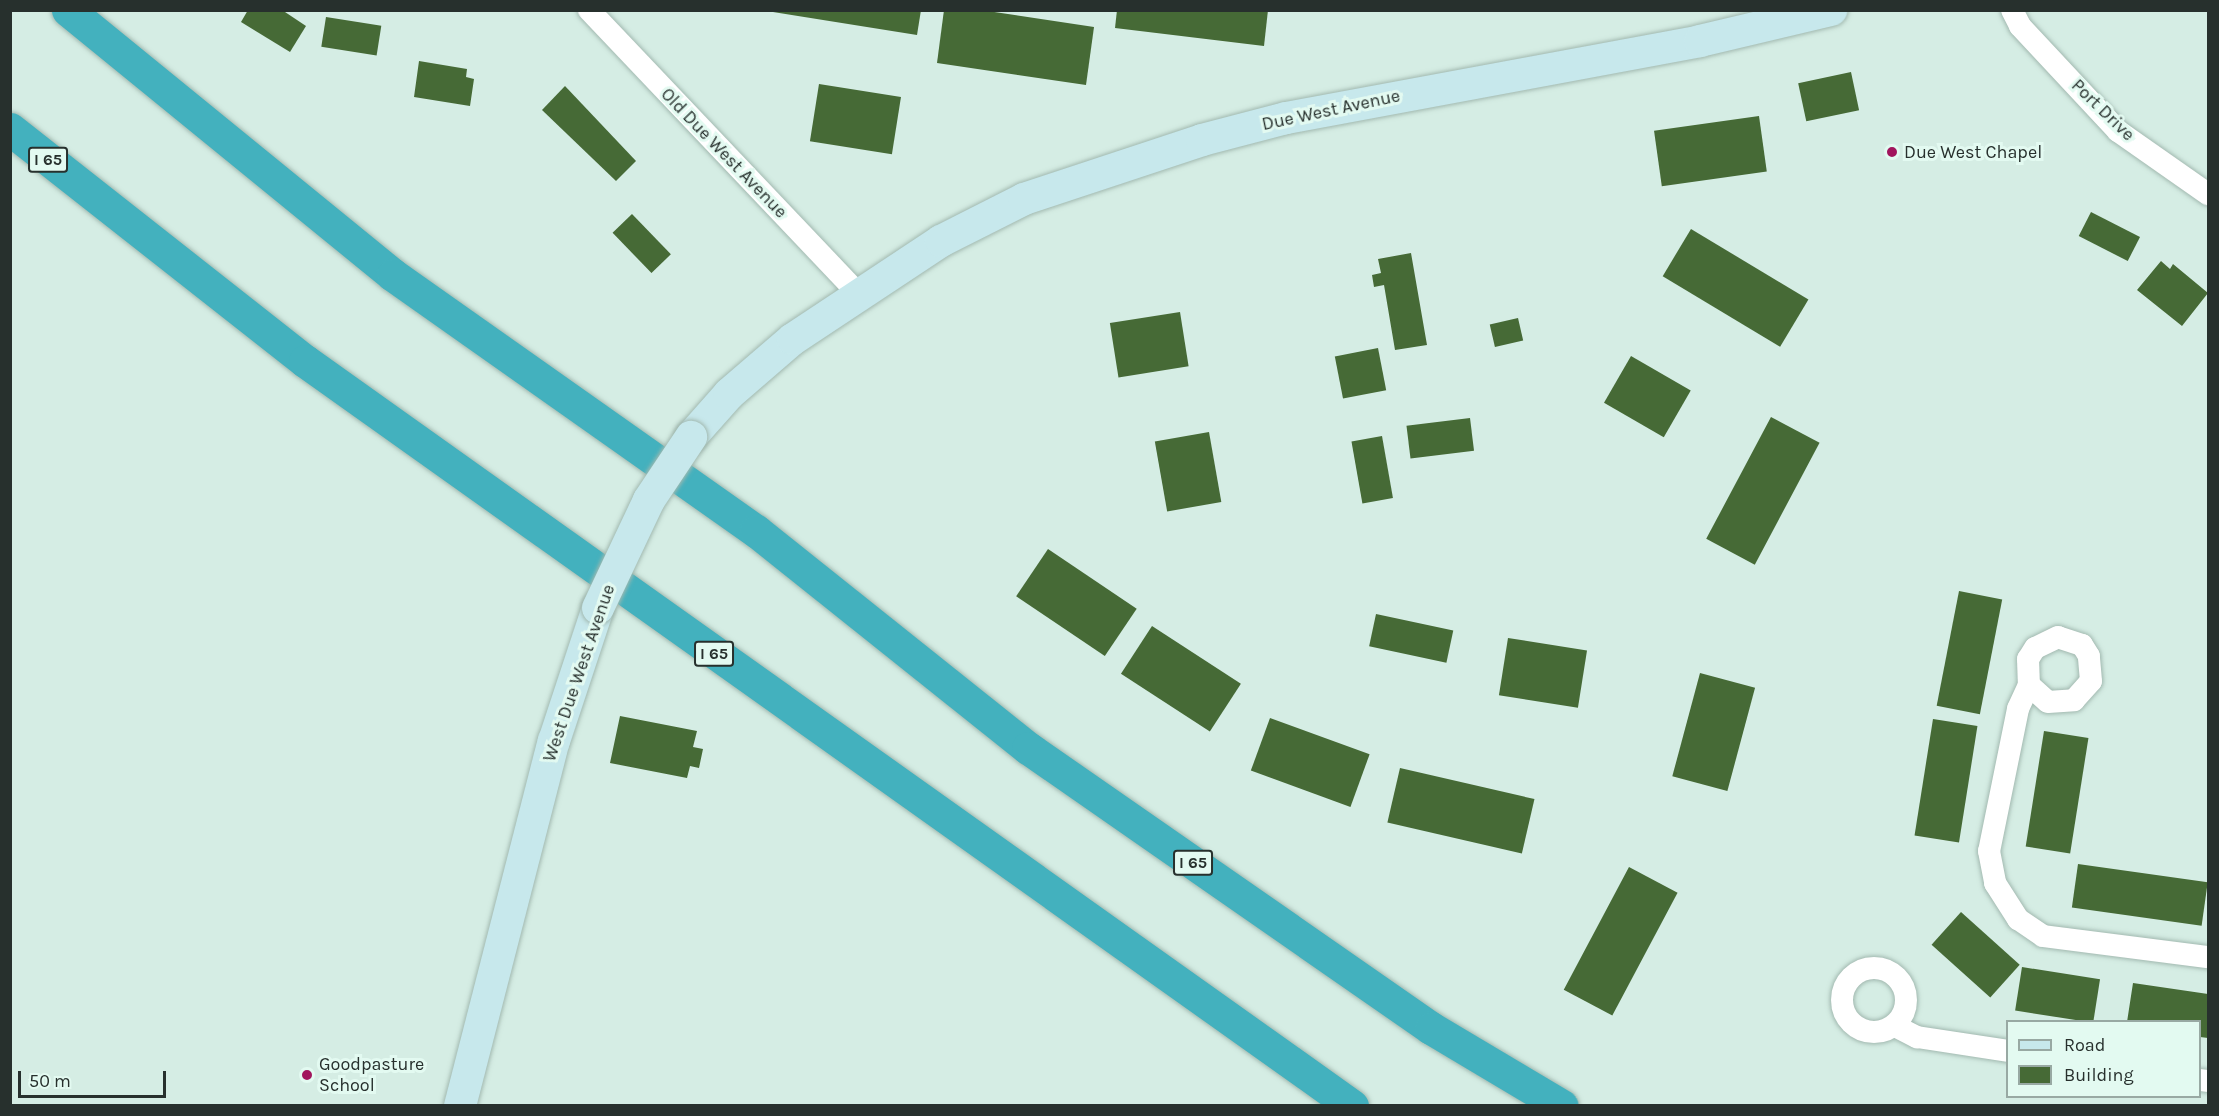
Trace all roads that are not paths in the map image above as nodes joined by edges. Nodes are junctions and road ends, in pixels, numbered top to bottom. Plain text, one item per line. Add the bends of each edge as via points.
1 (68, 10) edge
2 (589, 10) edge
3 (1832, 10) edge
4 (2012, 10) edge
5 (10, 129) edge
6 (2208, 194) edge
7 (859, 295) junction
8 (2029, 685) dead end
9 (2208, 957) edge
10 (1895, 1026) dead end
11 (2006, 1051) edge
12 (460, 1106) edge
13 (1352, 1106) edge
14 (1562, 1106) edge

1 - 14 highway, I 65 via 393,275 756,531 1028,748 1431,1028
2 - 7 street, Old Due West Avenue
3 - 7 main road, Due West Avenue via 1700,41 1286,118 1202,140 1024,199 941,242
4 - 6 street, Port Drive via 2020,26 2118,131
5 - 13 highway, I 65 via 305,361
7 - 12 main road, West Due West Avenue, bridge via 783,346 729,394 692,437 649,500 598,608 554,741
8 - 9 street via 2018,709 1989,851 1995,883 2018,919 2043,936
10 - 11 street via 1917,1037

